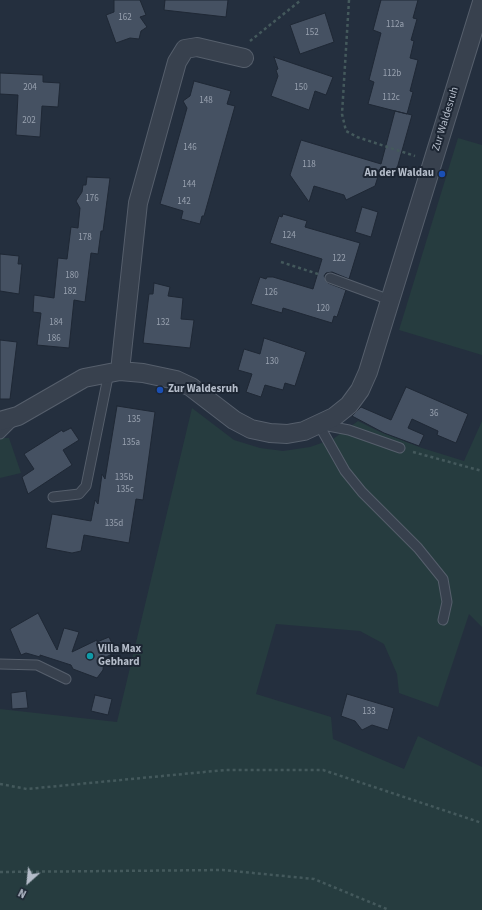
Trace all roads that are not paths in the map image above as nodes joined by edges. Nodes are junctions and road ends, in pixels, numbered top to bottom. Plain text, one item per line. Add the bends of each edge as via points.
1 (482, 2) edge
2 (244, 58) road end
3 (330, 278) road end
4 (390, 300) junction
5 (115, 372) junction
6 (18, 416) junction
7 (0, 421) edge
8 (319, 425) junction
9 (0, 434) edge
10 (400, 448) road end
11 (53, 496) dead end
12 (443, 620) dead end
13 (0, 664) edge
14 (66, 679) dead end

1 - 4 street, Zur Waldesruh
2 - 5 street via 198,47 185,49 177,62 138,203
3 - 4 lane
4 - 8 street, Zur Waldesruh via 360,390 349,405
5 - 6 street, Zur Waldesruh via 84,378
5 - 8 street, Zur Waldesruh via 143,373 176,380 191,387 234,420 251,429 287,434
5 - 11 lane via 86,486 79,494
6 - 7 street, Zur Waldesruh
6 - 9 lane, Zur Waldesruh
8 - 10 lane via 349,430
8 - 12 lane via 345,471 362,492 418,548 442,579 447,602
13 - 14 lane via 38,665

